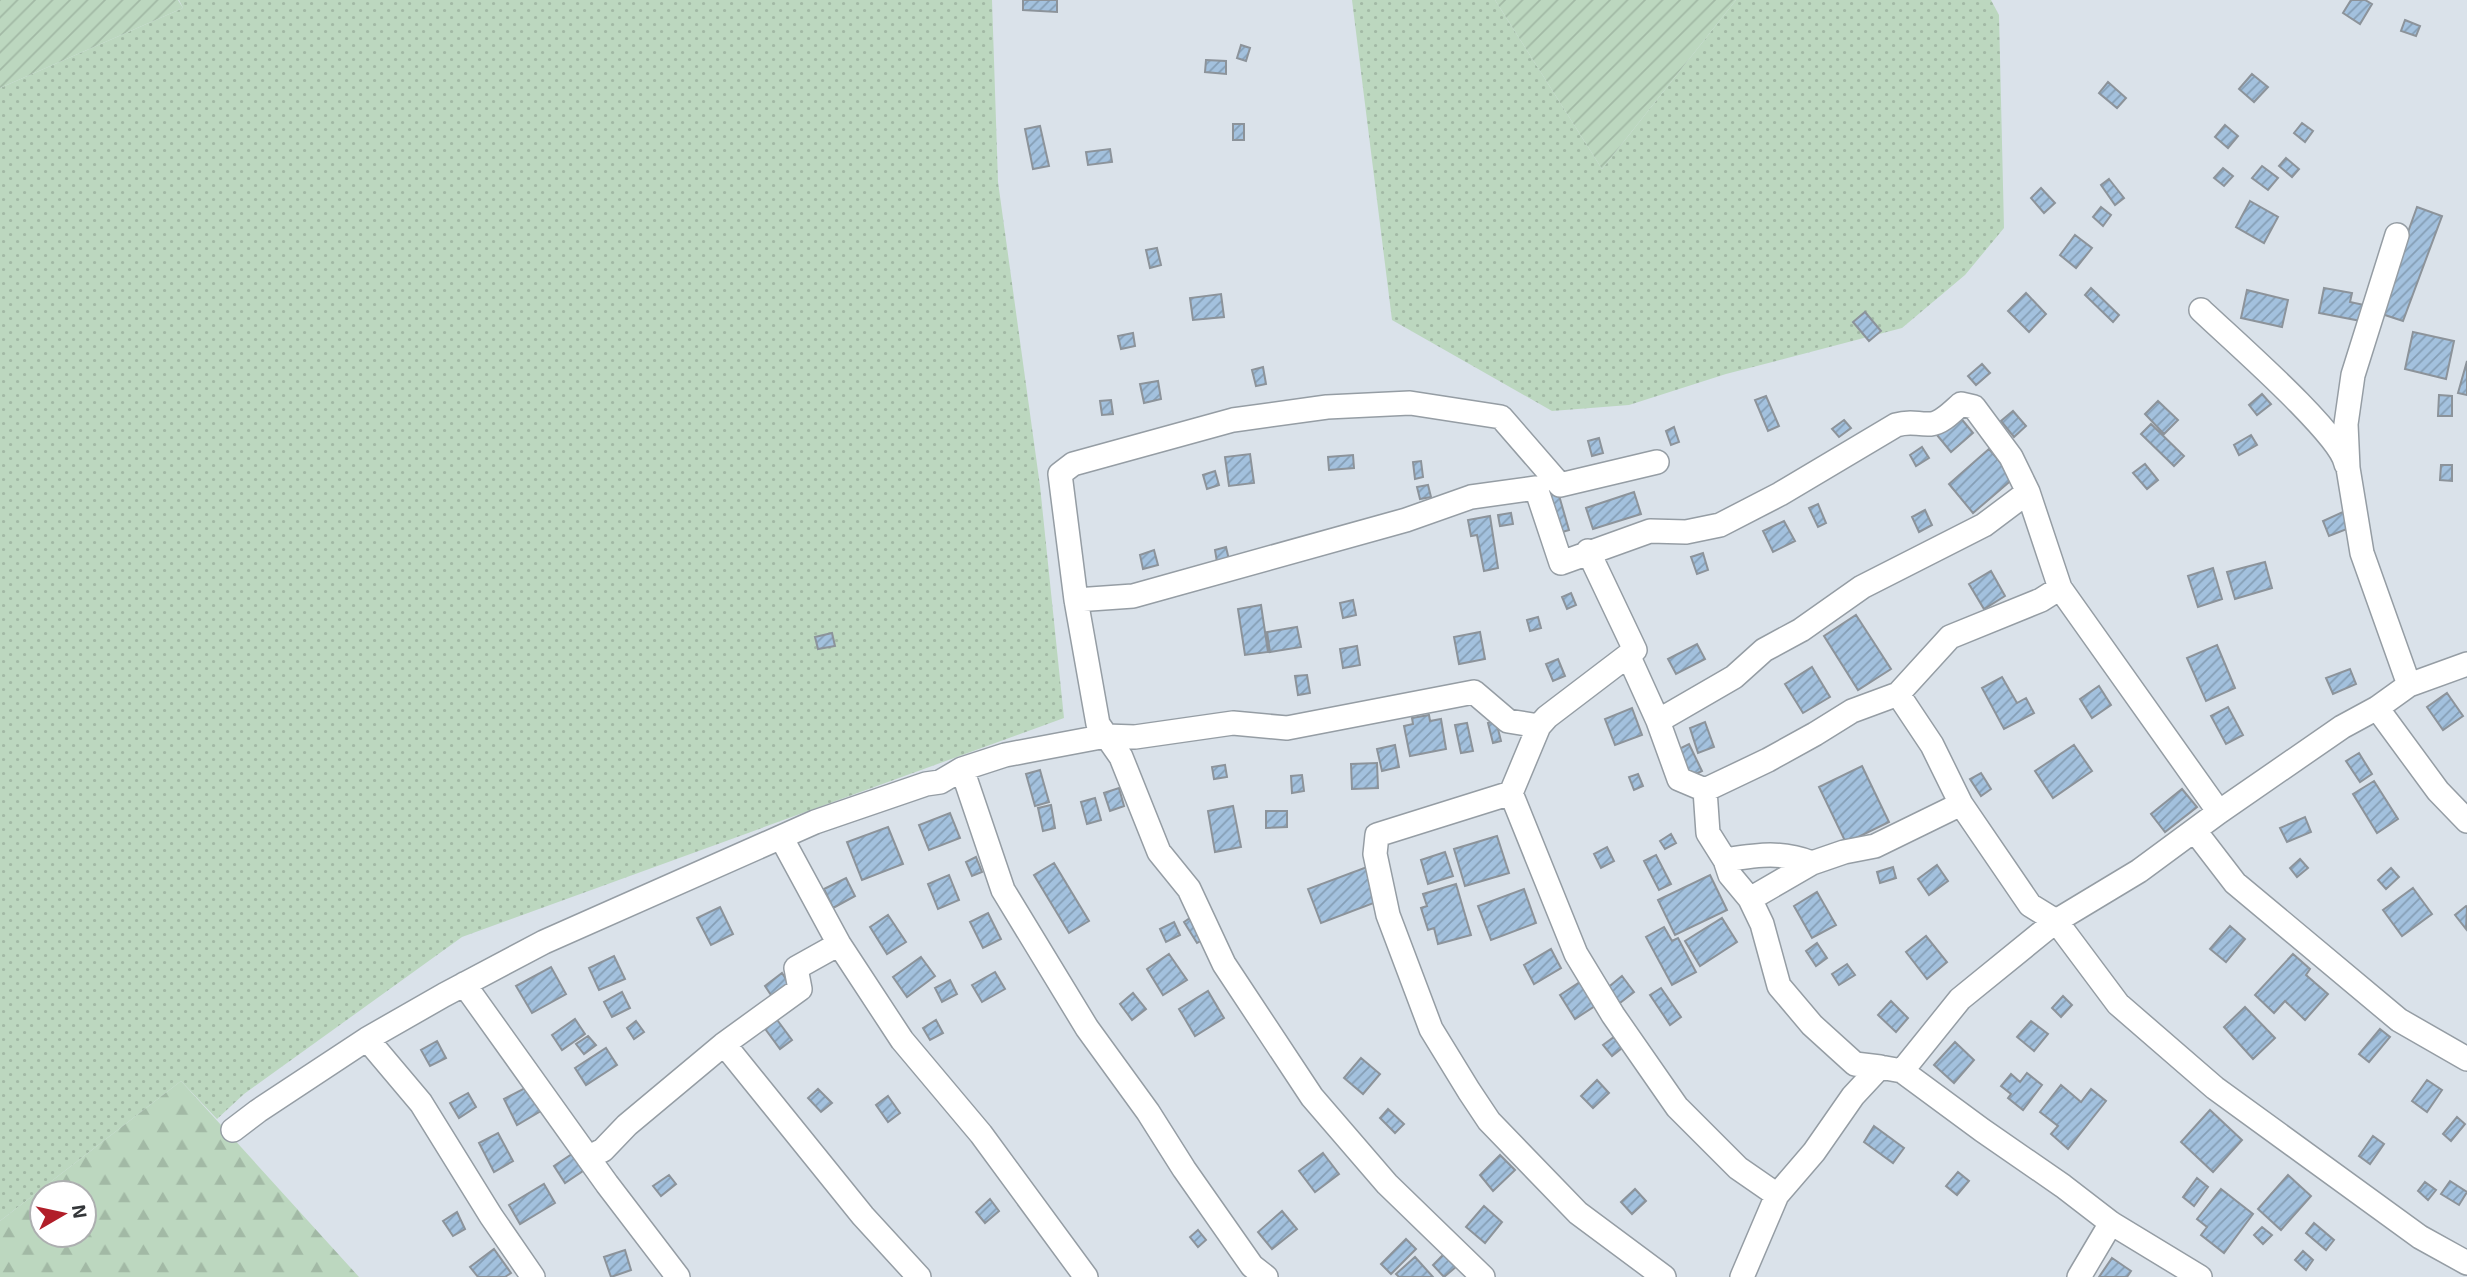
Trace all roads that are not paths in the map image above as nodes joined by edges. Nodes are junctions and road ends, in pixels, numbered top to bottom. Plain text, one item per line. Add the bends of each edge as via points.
1 (2397, 235) dead end
2 (2201, 310) dead end
3 (1657, 462) dead end
4 (1560, 485) junction
5 (1536, 488) junction
6 (2028, 492) junction
7 (2353, 494) junction
8 (1588, 551) junction
9 (2060, 587) junction
10 (1076, 600) junction
11 (1629, 657) junction
12 (2467, 664) edge
13 (2409, 685) junction
14 (1898, 694) junction
15 (2377, 708) junction
16 (1658, 721) junction
17 (1539, 726) junction
18 (1106, 736) junction
19 (962, 769) junction
20 (1705, 790) junction
21 (1511, 793) junction
22 (1961, 804) junction
23 (2218, 812) junction
24 (2467, 821) edge
25 (2195, 831) junction
26 (781, 836) junction
27 (1725, 860) junction
28 (1812, 863) junction
29 (1750, 899) junction
30 (2056, 921) junction
31 (839, 944) junction
32 (464, 984) junction
33 (367, 1039) junction
34 (724, 1044) junction
35 (2467, 1059) edge
36 (1891, 1069) junction
37 (233, 1130) dead end
38 (589, 1157) junction
39 (1777, 1195) junction
40 (2111, 1223) junction
41 (2467, 1263) edge
42 (533, 1277) edge
43 (678, 1277) edge
44 (919, 1277) edge
45 (1086, 1277) edge
46 (1266, 1277) edge
47 (1483, 1277) edge
48 (1664, 1277) edge
49 (1742, 1277) edge
50 (2079, 1277) edge
51 (2200, 1277) edge

1 - 7 street via 2353,375 2346,424
2 - 7 street via 2310,414 2344,455
3 - 4 street
4 - 5 street
4 - 10 street via 1501,417 1409,403 1327,407 1233,420 1064,468 1060,474
5 - 8 street via 1561,563
5 - 10 street via 1471,497 1406,520 1133,596
6 - 8 street via 2011,457 1974,407 1961,404 1933,424 1910,421 1896,425 1720,525 1650,531
6 - 9 street
6 - 16 street via 1984,525 1862,587 1764,650 1734,677
7 - 13 street via 2362,553
8 - 11 street via 1635,650
9 - 14 street via 2041,600 1950,637
9 - 23 street
10 - 18 street via 1098,724
11 - 16 street
11 - 17 street
12 - 13 street
13 - 15 street
14 - 20 street via 1852,711
14 - 22 street
15 - 23 street
15 - 24 street
16 - 20 street via 1679,779
17 - 18 street via 1508,721 1474,692 1287,727 1233,723 1135,737
17 - 21 street
18 - 19 street via 1005,755
18 - 47 street via 1121,757 1159,852 1189,889 1224,964 1312,1097 1387,1184
19 - 26 street via 940,782
19 - 46 street via 1003,890 1087,1028 1252,1266
20 - 27 street via 1708,833
21 - 39 street via 1576,954 1613,1015 1677,1107 1738,1168
21 - 48 street via 1377,835 1375,854 1388,915 1431,1029 1489,1121 1578,1213
22 - 28 street via 1875,846
22 - 30 street via 2030,905
23 - 25 street
25 - 30 street
25 - 35 street via 2235,883 2399,1020
26 - 31 street
26 - 32 street via 544,942
27 - 28 street via 1792,856
27 - 29 street via 1730,875
28 - 29 street
29 - 36 street via 1779,986 1854,1064
30 - 36 street via 1960,999
30 - 41 street via 2118,1004 2215,1088 2420,1237
31 - 34 street via 796,968 800,989
31 - 45 street via 902,1040 981,1134
32 - 33 street
32 - 38 street
33 - 37 street
33 - 42 street via 421,1103
34 - 38 street via 603,1150
34 - 44 street via 863,1216
36 - 39 street via 1853,1096
36 - 40 street
38 - 43 street
39 - 49 street
40 - 50 street
40 - 51 street

